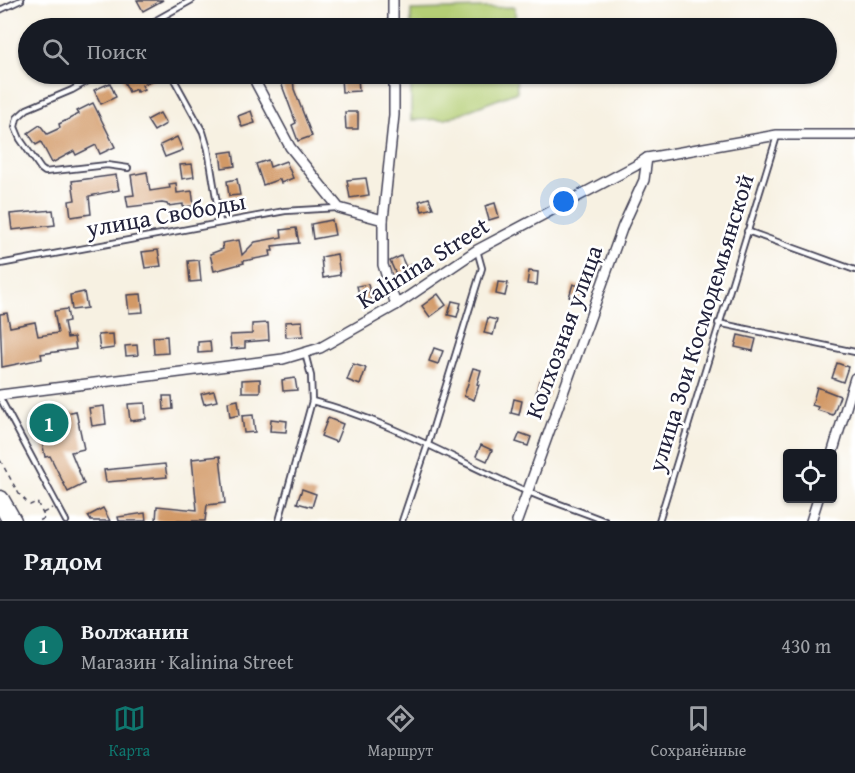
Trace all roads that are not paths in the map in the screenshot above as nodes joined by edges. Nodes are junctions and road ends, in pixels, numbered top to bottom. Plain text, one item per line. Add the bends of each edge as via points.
1 (21, 0) edge
2 (192, 0) edge
3 (393, 0) edge
4 (0, 10) edge
5 (160, 18) edge
6 (393, 18) edge
7 (82, 84) edge
8 (177, 84) edge
9 (257, 84) edge
10 (394, 84) edge
11 (777, 135) junction
12 (855, 135) edge
13 (647, 158) junction
14 (128, 168) dead end
15 (339, 208) junction
16 (382, 220) junction
17 (220, 222) junction
18 (747, 231) junction
19 (477, 250) junction
20 (0, 264) edge
21 (855, 270) edge
22 (396, 305) junction
23 (718, 323) junction
24 (855, 352) edge
25 (305, 353) junction
26 (855, 378) edge
27 (0, 396) edge
28 (312, 401) junction
29 (428, 444) junction
30 (833, 449) edge
31 (527, 491) junction
32 (0, 500) edge
33 (816, 503) edge
34 (12, 521) edge
35 (66, 521) edge
36 (279, 521) edge
37 (402, 521) edge
38 (517, 521) edge
39 (605, 521) edge
40 (659, 521) edge
41 (811, 521) edge

1 - 4 lane
2 - 5 lane
3 - 6 street
7 - 14 lane via 27,109 17,118 15,128 20,138 45,172 107,165
8 - 17 lane via 203,132
9 - 15 street via 290,147
10 - 16 street
11 - 12 street, Kalinina Street
11 - 13 street, Kalinina Street
11 - 18 lane, улица Зои Космодемьянской
13 - 19 street, Kalinina Street
13 - 31 street, Колхозная улица via 644,180 622,226
15 - 16 street
15 - 17 lane, улица Свободы via 285,211
16 - 22 street via 383,265
17 - 20 lane, улица Свободы
18 - 21 lane
18 - 23 lane, улица Зои Космодемьянской
19 - 22 street, Kalinina Street
19 - 29 lane via 482,268
22 - 25 street, Kalinina Street
23 - 24 lane
23 - 40 lane, улица Зои Космодемьянской
25 - 27 street, Kalinina Street
25 - 28 lane
26 - 30 street
27 - 35 lane
28 - 29 lane
28 - 36 lane
29 - 31 lane
29 - 37 lane
31 - 38 street, Колхозная улица
31 - 39 lane
32 - 34 highway
33 - 41 street

